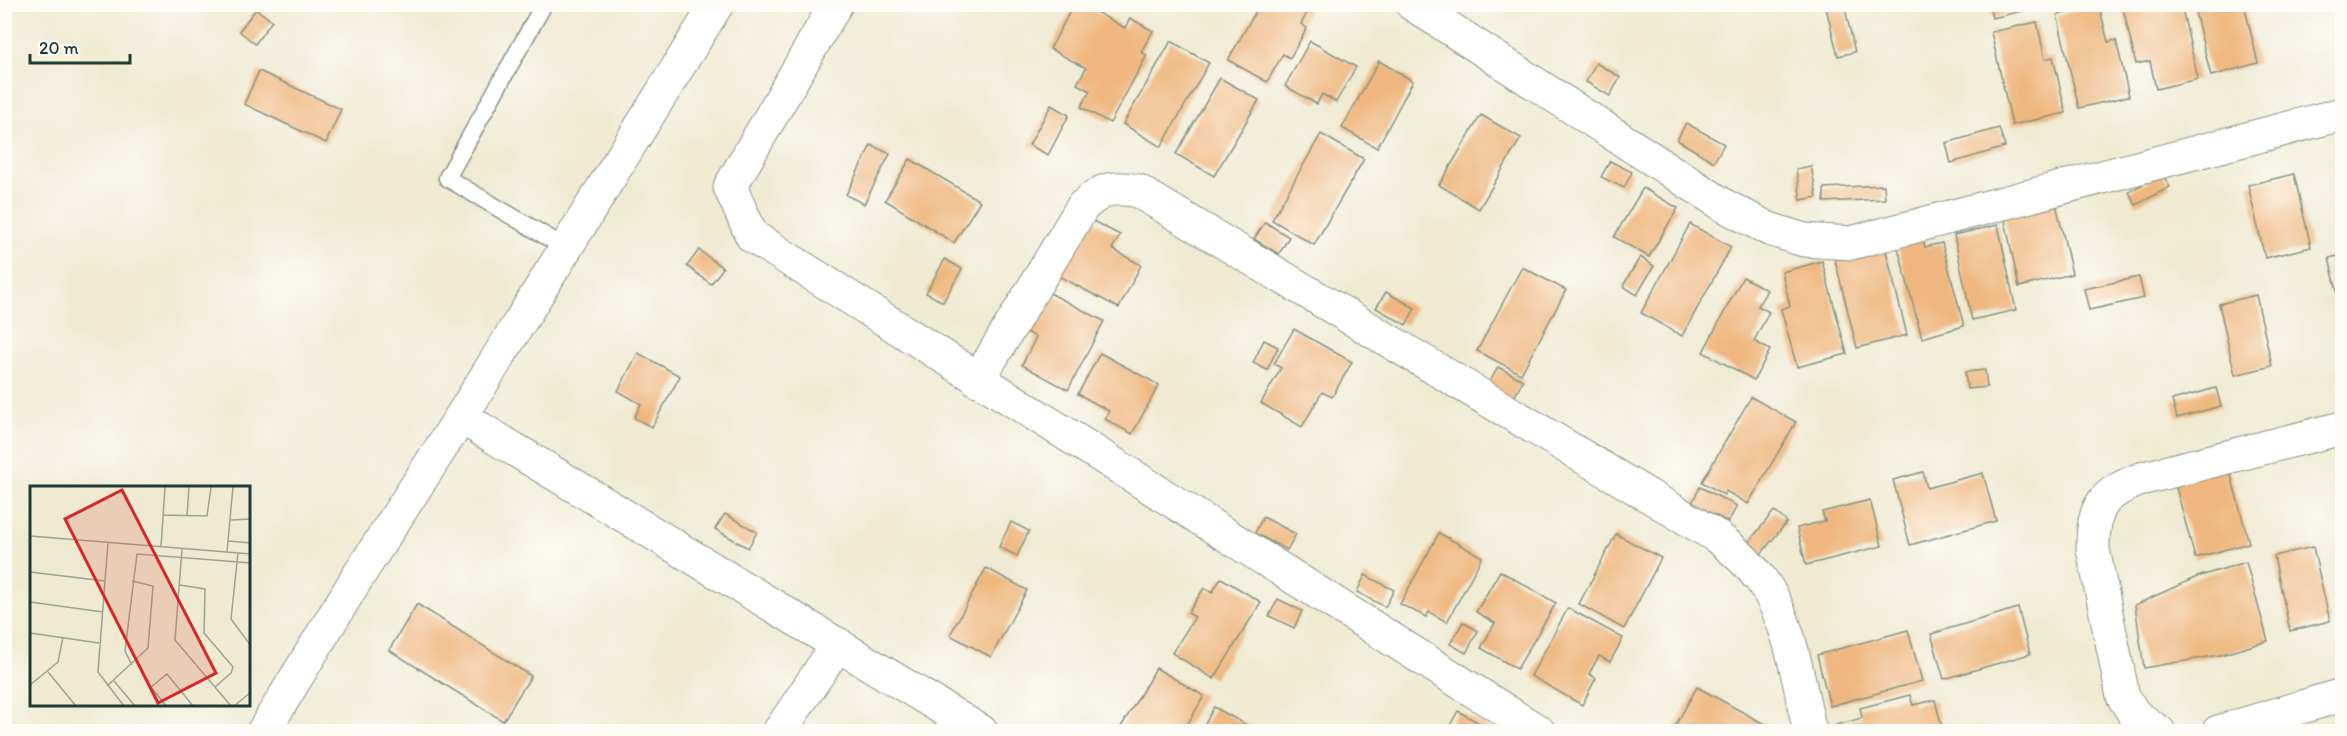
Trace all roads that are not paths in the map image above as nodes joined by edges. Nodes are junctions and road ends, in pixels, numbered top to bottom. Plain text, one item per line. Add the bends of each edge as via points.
1 (544, 4) edge
2 (717, 4) edge
3 (836, 4) edge
4 (1412, 4) edge
5 (2343, 114) edge
6 (567, 248) junction
7 (978, 380) junction
8 (461, 417) junction
9 (2343, 428) edge
10 (838, 644) junction
11 (2343, 695) edge
12 (263, 732) edge
13 (779, 732) edge
14 (982, 732) edge
15 (1539, 732) edge
16 (1810, 732) edge
17 (2159, 732) edge
18 (2218, 732) edge

1 - 6 lane via 447,178
2 - 6 street
3 - 7 street via 730,187 752,236
4 - 5 street via 1725,206 1768,230 1804,240 1851,243
6 - 8 street
7 - 15 street
7 - 16 street via 1083,206 1099,193 1115,187 1138,191 1716,536 1740,554 1763,583 1784,624
8 - 10 street
8 - 12 street
9 - 17 street via 2144,478 2118,488 2103,501 2093,525 2093,549 2123,696 2135,715
10 - 13 street
10 - 14 street
11 - 18 street

